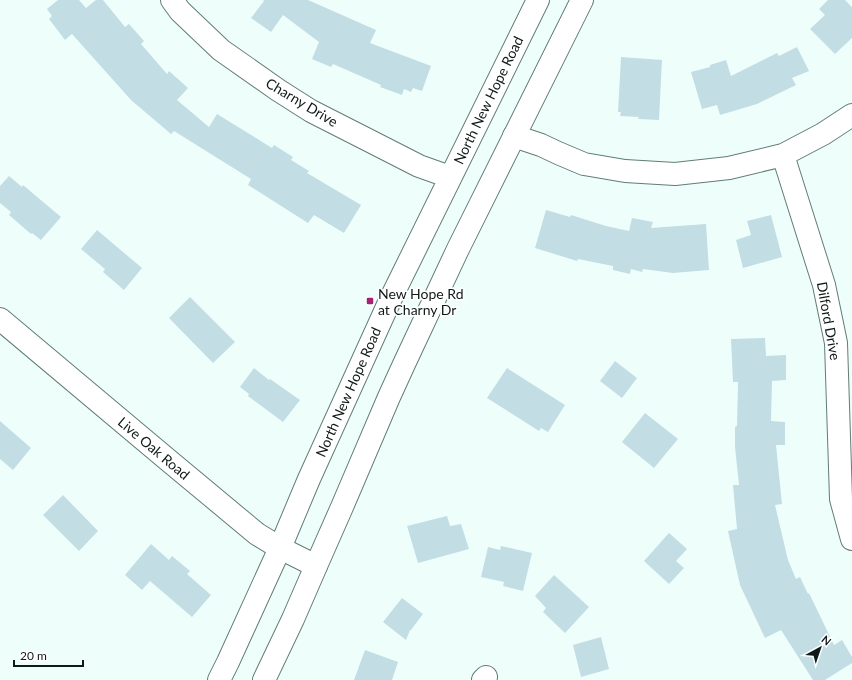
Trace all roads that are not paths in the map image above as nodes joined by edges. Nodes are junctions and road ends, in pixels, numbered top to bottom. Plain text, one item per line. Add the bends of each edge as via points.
1 (172, 0) edge
2 (538, 0) edge
3 (582, 0) edge
4 (852, 115) edge
5 (514, 136) junction
6 (783, 155) junction
7 (450, 178) junction
8 (0, 319) edge
9 (852, 539) edge
10 (280, 548) junction
11 (316, 566) junction
12 (218, 680) edge
13 (264, 680) edge

1 - 7 main road, Charny Drive via 221,50 278,90 311,111 419,166
2 - 7 main road, North New Hope Road
3 - 5 main road
4 - 6 main road
5 - 6 main road via 584,164 625,171 675,174 729,168
5 - 11 main road via 389,397
6 - 9 main road, Dilford Drive via 824,285 836,343 841,499
7 - 10 main road, North New Hope Road via 392,296
8 - 10 main road, Live Oak Road via 257,534
10 - 11 main road, Live Oak Road
10 - 12 main road, North New Hope Road
11 - 13 main road

